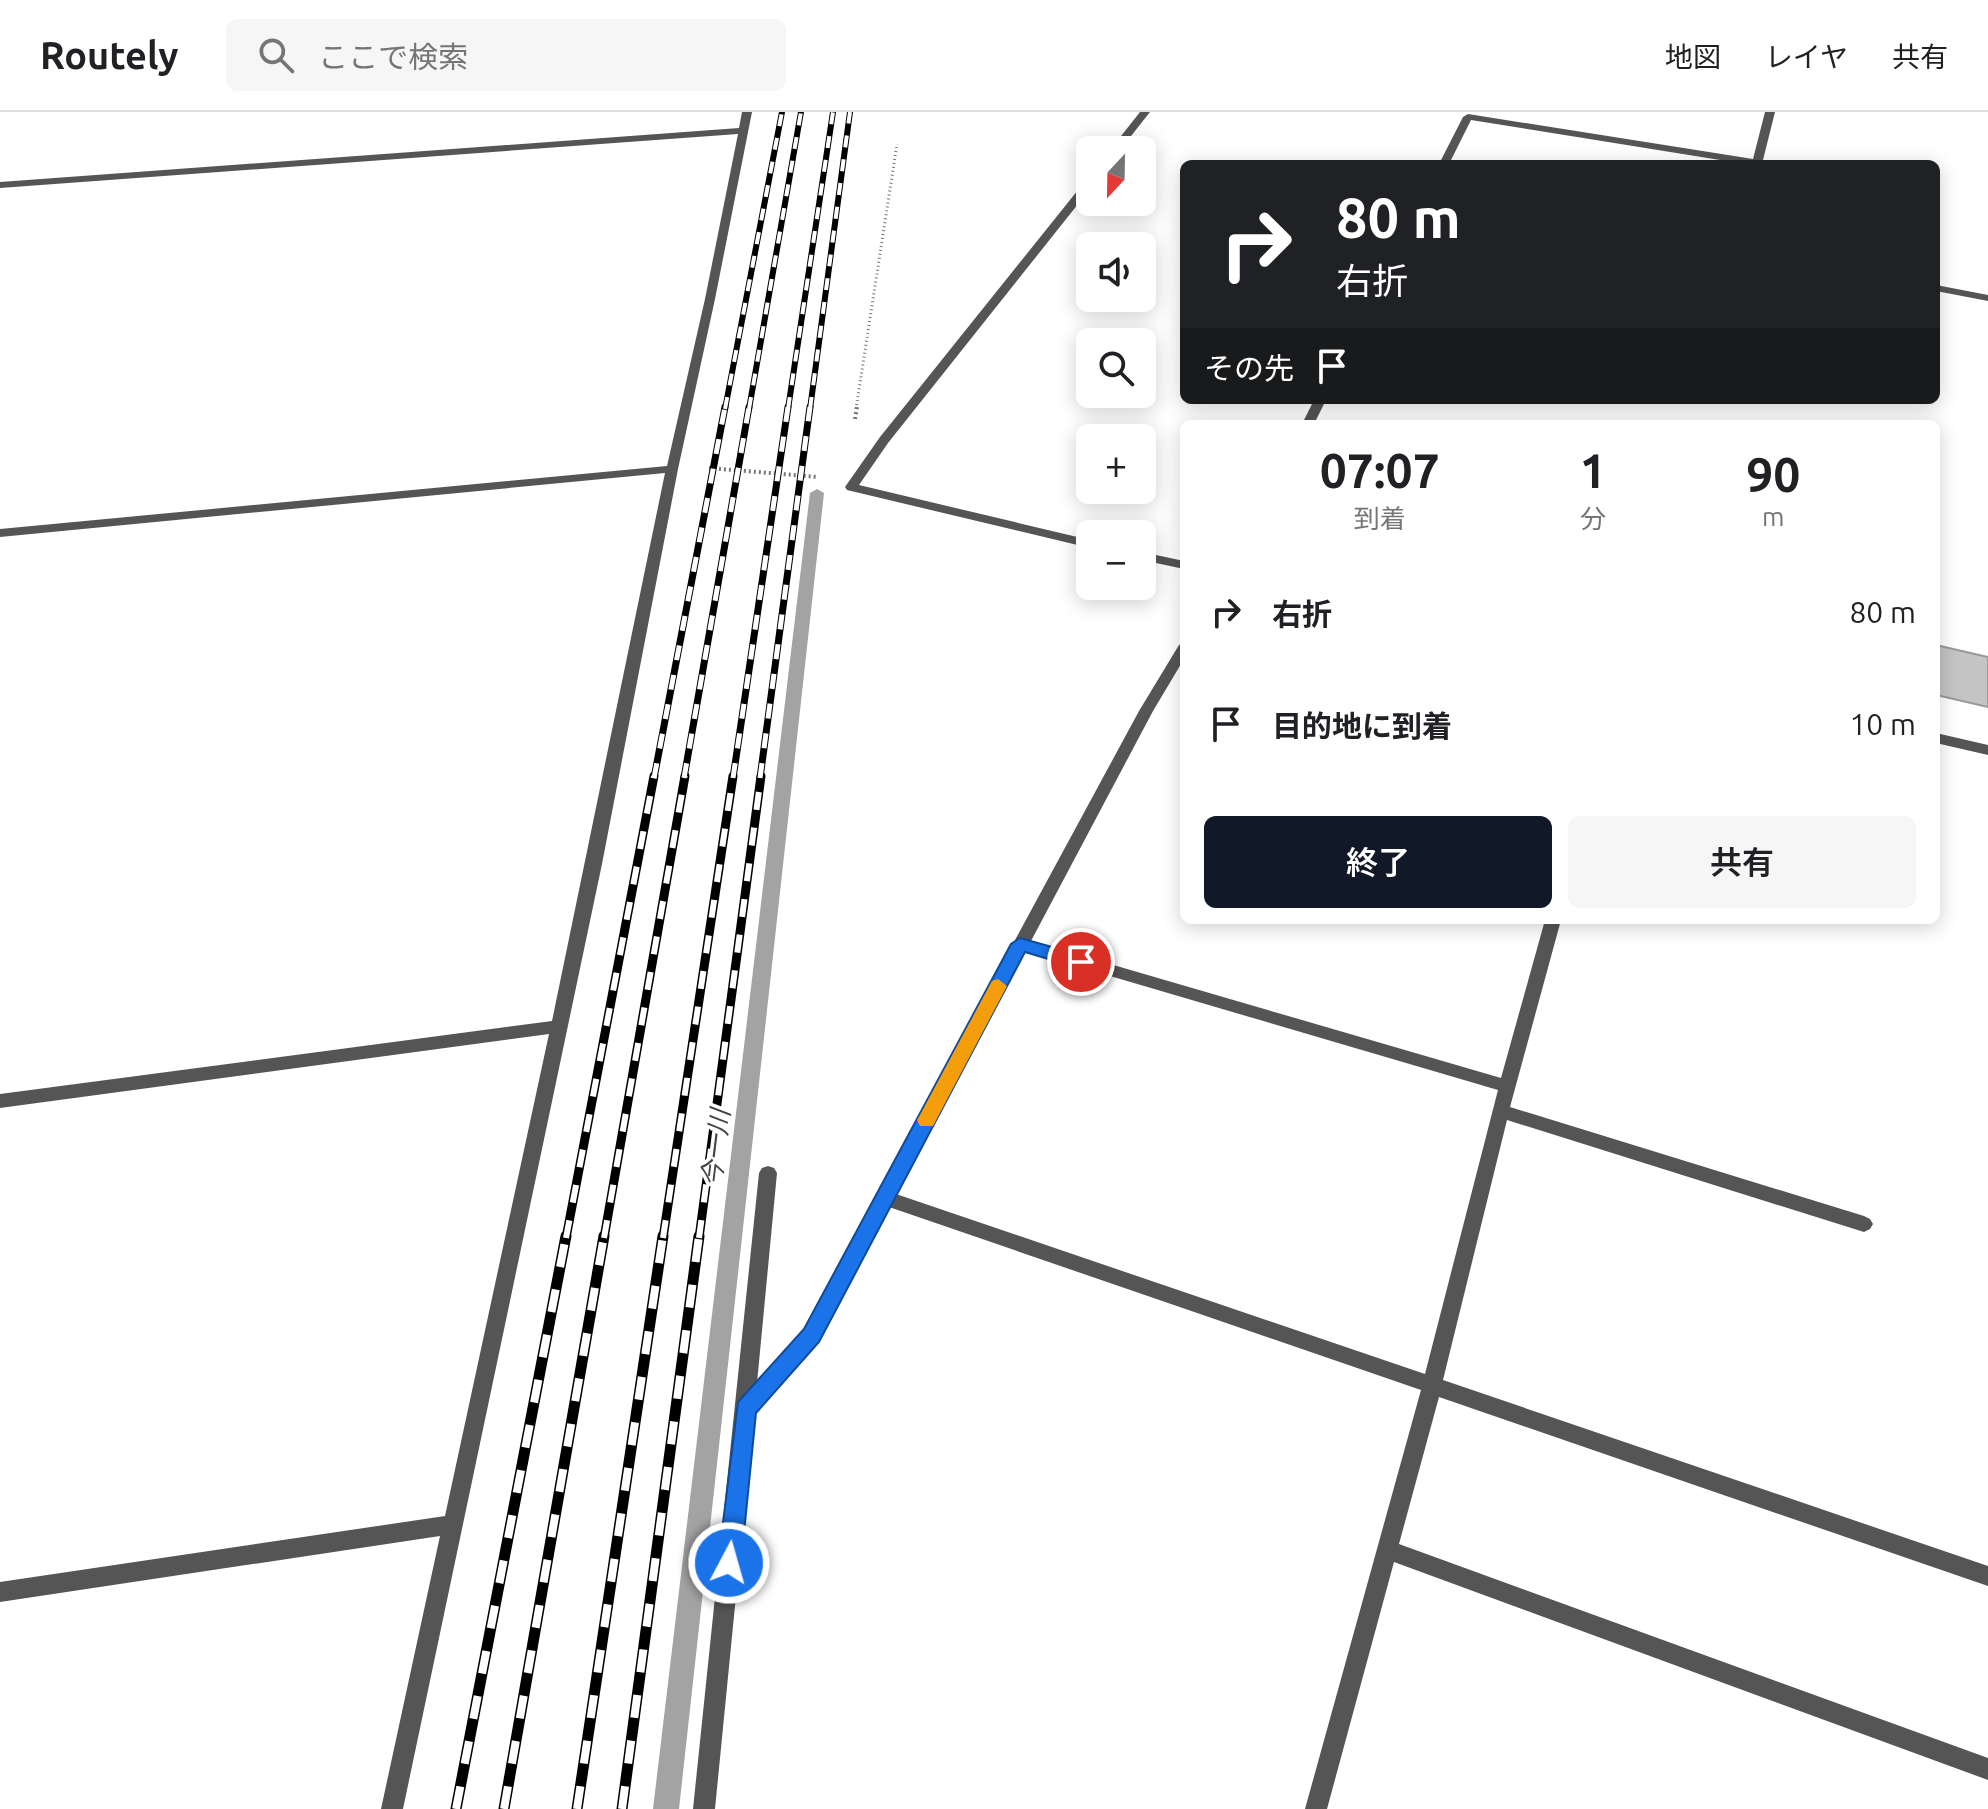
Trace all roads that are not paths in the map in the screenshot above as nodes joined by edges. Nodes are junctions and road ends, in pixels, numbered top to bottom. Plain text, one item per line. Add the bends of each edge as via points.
1 (747, 112) edge
2 (1145, 112) edge
3 (1770, 112) edge
4 (743, 131) junction
5 (1126, 136) edge
6 (1446, 160) edge
7 (1732, 160) edge
8 (1758, 160) edge
9 (0, 185) edge
10 (1076, 200) edge
11 (1940, 289) edge
12 (1988, 298) edge
13 (672, 469) junction
14 (0, 533) edge
15 (1076, 541) edge
16 (1156, 559) edge
17 (1180, 564) edge
18 (1180, 655) edge
19 (1940, 739) edge
20 (1988, 750) edge
21 (1552, 924) edge
22 (1020, 944) junction
23 (559, 1026) junction
24 (1507, 1086) junction
25 (0, 1101) edge
26 (1501, 1111) junction
27 (768, 1173) dead end
28 (885, 1198) junction
29 (1864, 1224) dead end
30 (1432, 1386) junction
31 (745, 1409) junction
32 (453, 1524) junction
33 (1388, 1550) junction
34 (1988, 1576) edge
35 (0, 1592) edge
36 (1988, 1769) edge
37 (392, 1809) edge
38 (704, 1809) edge
39 (1316, 1809) edge

1 - 4 street
2 - 5 street
3 - 8 street
4 - 9 street
4 - 13 street
6 - 7 street via 1468,117
10 - 15 street via 850,480 851,487
11 - 12 street
13 - 14 street
13 - 23 street
16 - 17 street
18 - 22 street
19 - 20 street
21 - 24 street
22 - 24 street
22 - 28 street
23 - 25 street
23 - 32 street
24 - 26 street
26 - 29 street
26 - 30 street
27 - 31 street
28 - 30 street
28 - 31 street via 811,1336
30 - 33 street
30 - 34 street
31 - 38 street
32 - 35 street
32 - 37 street
33 - 36 street
33 - 39 street

